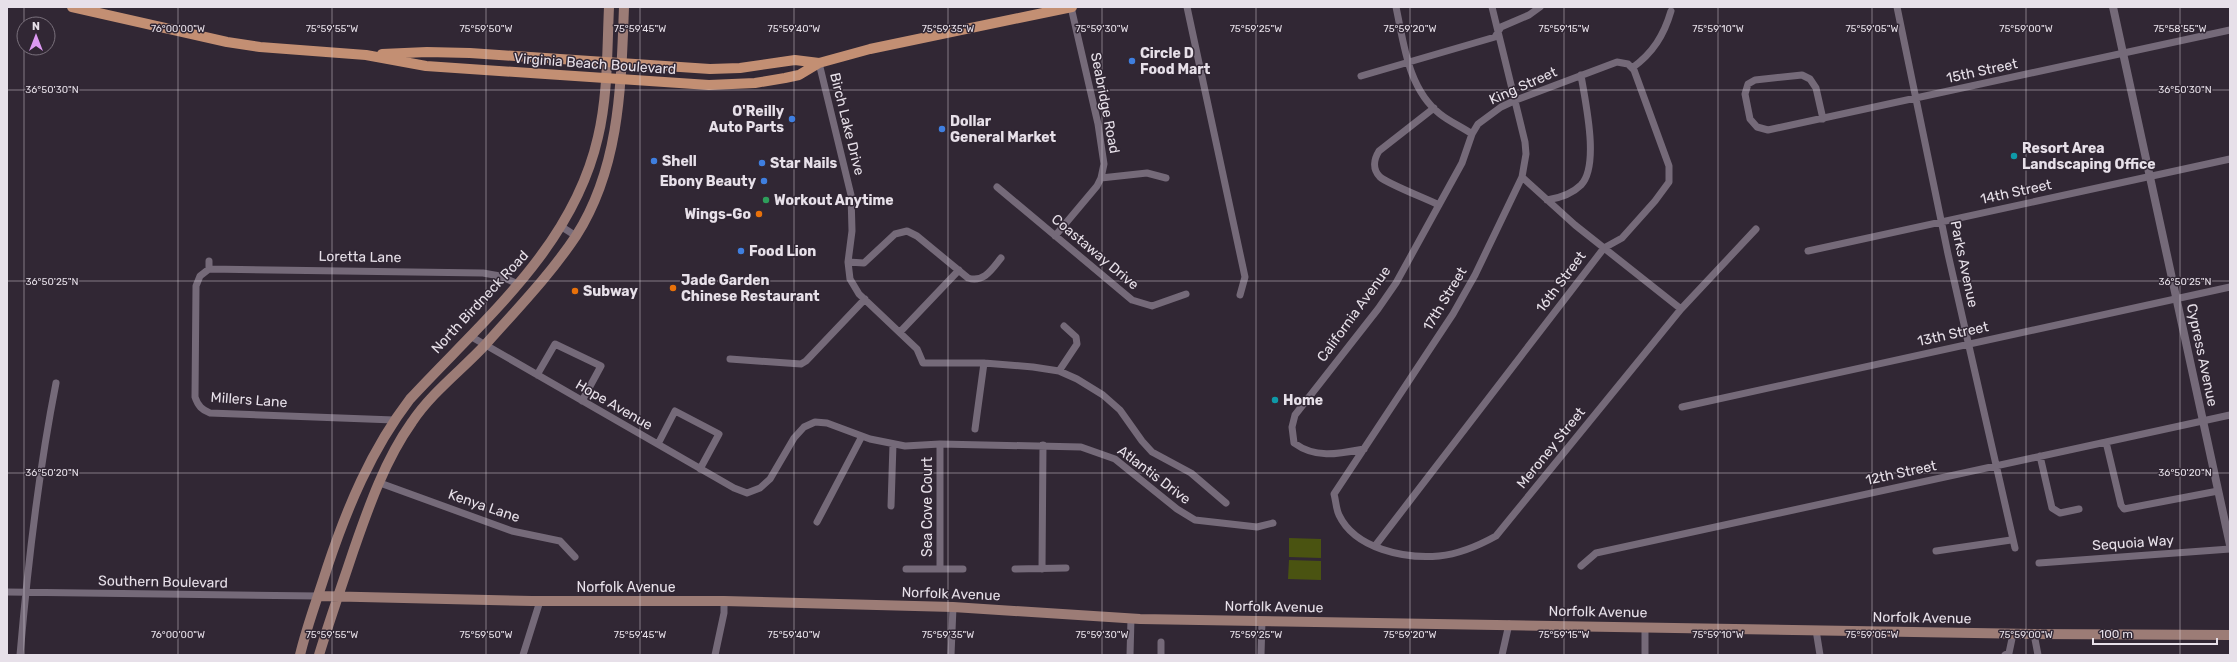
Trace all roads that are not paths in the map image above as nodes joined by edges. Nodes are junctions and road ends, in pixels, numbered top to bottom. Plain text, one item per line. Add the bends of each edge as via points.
1 (72, 7) edge
2 (609, 7) edge
3 (624, 7) edge
4 (1071, 7) edge
5 (1187, 7) edge
6 (1396, 7) edge
7 (1492, 7) edge
8 (1540, 7) edge
9 (1897, 7) edge
10 (2113, 7) edge
11 (1671, 11) dead end
12 (2230, 30) edge
13 (1498, 34) junction
14 (2123, 54) junction
15 (366, 55) junction
16 (606, 63) junction
17 (819, 63) junction
18 (1408, 63) junction
19 (622, 64) junction
20 (1632, 68) junction
21 (1581, 75) junction
22 (1361, 76) dead end
23 (605, 79) junction
24 (621, 80) junction
25 (1917, 99) junction
26 (1516, 100) junction
27 (1434, 108) junction
28 (1822, 119) junction
29 (1472, 134) junction
30 (2230, 159) edge
31 (2149, 176) junction
32 (1522, 177) junction
33 (1102, 178) junction
34 (1166, 178) dead end
35 (997, 187) dead end
36 (1547, 200) junction
37 (1439, 205) junction
38 (1941, 221) junction
39 (562, 227) junction
40 (1756, 229) dead end
41 (576, 236) junction
42 (1056, 236) junction
43 (1604, 248) junction
44 (1808, 251) dead end
45 (1001, 258) dead end
46 (209, 261) dead end
47 (848, 262) junction
48 (209, 269) junction
49 (959, 270) junction
50 (518, 284) junction
51 (2230, 287) edge
52 (1186, 294) dead end
53 (1240, 295) dead end
54 (865, 299) junction
55 (2176, 299) junction
56 (1682, 309) junction
57 (1064, 326) dead end
58 (900, 332) junction
59 (470, 336) junction
60 (485, 344) junction
61 (1968, 344) junction
62 (730, 359) dead end
63 (984, 363) junction
64 (1059, 370) junction
65 (537, 375) junction
66 (56, 383) dead end
67 (582, 401) junction
68 (1682, 407) dead end
69 (2230, 415) edge
70 (394, 420) junction
71 (2203, 421) junction
72 (975, 429) dead end
73 (862, 436) junction
74 (2106, 442) junction
75 (658, 444) junction
76 (893, 444) junction
77 (940, 444) junction
78 (1043, 445) junction
79 (1364, 449) junction
80 (2040, 456) junction
81 (1995, 466) junction
82 (700, 469) junction
83 (380, 483) junction
84 (2218, 491) junction
85 (747, 493) joint
86 (1334, 494) joint
87 (1226, 503) dead end
88 (891, 506) dead end
89 (2079, 509) dead end
90 (2227, 515) edge
91 (817, 522) dead end
92 (1273, 523) dead end
93 (2012, 540) junction
94 (2230, 545) edge
95 (1375, 546) junction
96 (2015, 548) dead end
97 (2230, 549) edge
98 (1936, 551) dead end
99 (575, 557) dead end
100 (2039, 563) dead end
101 (1581, 566) dead end
102 (1042, 568) junction
103 (1066, 568) dead end
104 (906, 569) dead end
105 (940, 569) junction
106 (1015, 569) dead end
107 (963, 570) dead end
108 (7, 592) edge
109 (25, 592) junction
110 (318, 596) junction
111 (337, 597) junction
112 (540, 601) junction
113 (724, 601) junction
114 (953, 607) junction
115 (1131, 618) junction
116 (1262, 621) junction
117 (1509, 624) junction
118 (1644, 627) junction
119 (1816, 630) junction
120 (2013, 634) junction
121 (2034, 634) junction
122 (2230, 635) edge
123 (1161, 642) dead end
124 (1501, 653) edge
125 (20, 655) edge
126 (300, 655) edge
127 (320, 655) edge
128 (524, 655) edge
129 (716, 655) edge
130 (951, 655) edge
131 (1130, 655) edge
132 (1161, 655) edge
133 (1262, 655) edge
134 (1645, 655) edge
135 (1820, 655) edge
136 (2005, 655) edge
137 (2038, 655) edge

1 - 15 main road, Virginia Beach Boulevard via 227,42
2 - 16 main road, North Birdneck Road
3 - 19 main road
4 - 17 main road, Virginia Beach Boulevard
4 - 33 street, Seabridge Road via 1098,124 1104,164
5 - 53 street via 1245,277
6 - 18 street
7 - 13 street, 17th Street
8 - 13 street via 1529,15 1501,27
9 - 25 street, Parks Avenue
10 - 14 street, Cypress Avenue
11 - 20 street via 1656,45
12 - 14 street, 15th Street
13 - 18 street
13 - 26 street, 17th Street
14 - 25 street, 15th Street
14 - 31 street, Cypress Avenue
15 - 16 main road, Virginia Beach Boulevard via 427,52
15 - 23 main road, Virginia Beach Boulevard via 426,66
16 - 19 main road, Virginia Beach Boulevard
16 - 23 main road, North Birdneck Road
17 - 19 main road, Virginia Beach Boulevard via 795,60 716,69
17 - 24 main road, Virginia Beach Boulevard via 799,75 755,83 709,85
17 - 47 street, Birch Lake Drive via 851,195 852,231
18 - 22 street
18 - 27 street via 1420,89
19 - 24 main road
20 - 21 street via 1628,64 1617,62
20 - 43 street, 16th Street via 1669,166 1670,176 1669,182 1655,201 1622,238
21 - 26 street, King Street
21 - 36 street via 1588,122 1587,173 1584,181 1573,192
23 - 24 main road, Virginia Beach Boulevard
23 - 39 main road, North Birdneck Road via 603,110 592,159 575,204
24 - 41 main road via 610,155 596,197
25 - 28 street, 15th Street
25 - 38 street, Parks Avenue
26 - 29 street, King Street via 1488,116 1478,124
26 - 32 street, 17th Street via 1525,142 1526,160
27 - 29 street
27 - 37 street via 1379,151 1374,166 1381,178
28 - 28 street, 15th Street via 1816,88 1810,79 1802,75 1755,80 1748,84 1745,94 1750,119 1757,127 1768,130
29 - 37 street, California Avenue via 1462,163
30 - 31 street, 14th Street
31 - 38 street, 14th Street
31 - 55 street, Cypress Avenue
32 - 36 street
32 - 79 street, 17th Street via 1475,275 1453,314
33 - 34 street via 1147,173
33 - 42 street
35 - 42 street, Coastaway Drive
36 - 43 street
37 - 79 street, California Avenue via 1396,283 1295,415 1292,427 1294,443 1304,450 1331,455
38 - 44 street, 14th Street
38 - 61 street, Parks Avenue
39 - 41 street
39 - 50 main road, North Birdneck Road
40 - 56 street, Meroney Street
41 - 60 main road via 533,292
42 - 52 street, Coastaway Drive via 1137,303 1152,306
43 - 56 street
43 - 95 street, 16th Street
45 - 49 street via 988,274 978,279 968,278
46 - 48 street
47 - 49 street via 864,263 895,234 907,231
47 - 54 street, Birch Lake Drive via 850,278
48 - 50 street, Loretta Lane via 483,273 500,276
48 - 70 street, Millers Lane via 200,276 196,286 196,397 200,408 210,413
49 - 58 street
50 - 59 main road, North Birdneck Road
51 - 55 street, 13th Street
54 - 58 street, Birch Lake Drive
54 - 62 street via 801,364
55 - 61 street, 13th Street
55 - 71 street, Cypress Avenue
56 - 95 street, Meroney Street via 1496,536 1469,549 1439,556 1406,555
57 - 64 street via 1076,337 1077,344
58 - 63 street, Birch Lake Drive via 917,349 923,363
59 - 60 street, Hope Avenue
59 - 70 main road, North Birdneck Road via 410,399
60 - 65 street, Hope Avenue
60 - 83 main road via 412,421
61 - 68 street, 13th Street
61 - 81 street, Parks Avenue
63 - 64 street
63 - 72 street
64 - 87 street via 1104,395 1120,410 1152,452 1190,473
65 - 67 street, Hope Avenue
65 - 67 street via 555,344 601,366
66 - 109 street via 41,460
67 - 75 street, Hope Avenue
69 - 71 street, 12th Street
70 - 110 main road, North Birdneck Road via 355,492
71 - 74 street, 12th Street
71 - 84 street, Cypress Avenue
73 - 76 street, Atlantis Drive
73 - 85 street, Atlantis Drive via 827,423 815,422 804,427 794,438 770,479 760,488
73 - 91 street
74 - 80 street, 12th Street
74 - 84 street via 2120,505 2124,509
75 - 82 street, Hope Avenue
75 - 82 street via 675,411 720,434
76 - 77 street, Atlantis Drive
76 - 88 street
77 - 78 street, Atlantis Drive
77 - 105 street, Sea Cove Court
78 - 92 street, Atlantis Drive via 1081,447 1115,459 1177,510 1195,520 1257,527
78 - 102 street
79 - 86 street, 17th Street
80 - 81 street, 12th Street
80 - 89 street via 2052,508 2060,512
81 - 93 street, Parks Avenue
81 - 101 street, 12th Street via 1596,553
82 - 85 street, Hope Avenue
83 - 99 street, Kenya Lane via 512,531 560,540
83 - 111 main road
84 - 90 street, Cypress Avenue
86 - 95 street, Meroney Street via 1339,515 1348,527 1361,540
90 - 94 street, Cypress Avenue
93 - 96 street, Parks Avenue
93 - 98 street
97 - 100 street, Sequoia Way
102 - 103 street
102 - 106 street
104 - 105 street
105 - 107 street
108 - 109 street, Southern Boulevard
109 - 110 street, Southern Boulevard
109 - 125 street
110 - 111 main road, Norfolk Avenue
110 - 126 main road, North Birdneck Road
111 - 112 main road, Norfolk Avenue
111 - 127 main road
112 - 113 main road, Norfolk Avenue
112 - 128 street
113 - 114 main road, Norfolk Avenue
113 - 129 street
114 - 115 main road, Norfolk Avenue
114 - 130 street
115 - 116 main road, Norfolk Avenue
115 - 131 street
116 - 117 main road, Norfolk Avenue
116 - 133 street
117 - 118 main road, Norfolk Avenue
117 - 124 street
118 - 119 main road, Norfolk Avenue
118 - 134 street
119 - 120 main road, Norfolk Avenue
119 - 135 street
120 - 121 main road, Norfolk Avenue
120 - 136 street via 2009,653
121 - 122 main road, Norfolk Avenue
121 - 137 street
123 - 132 street

